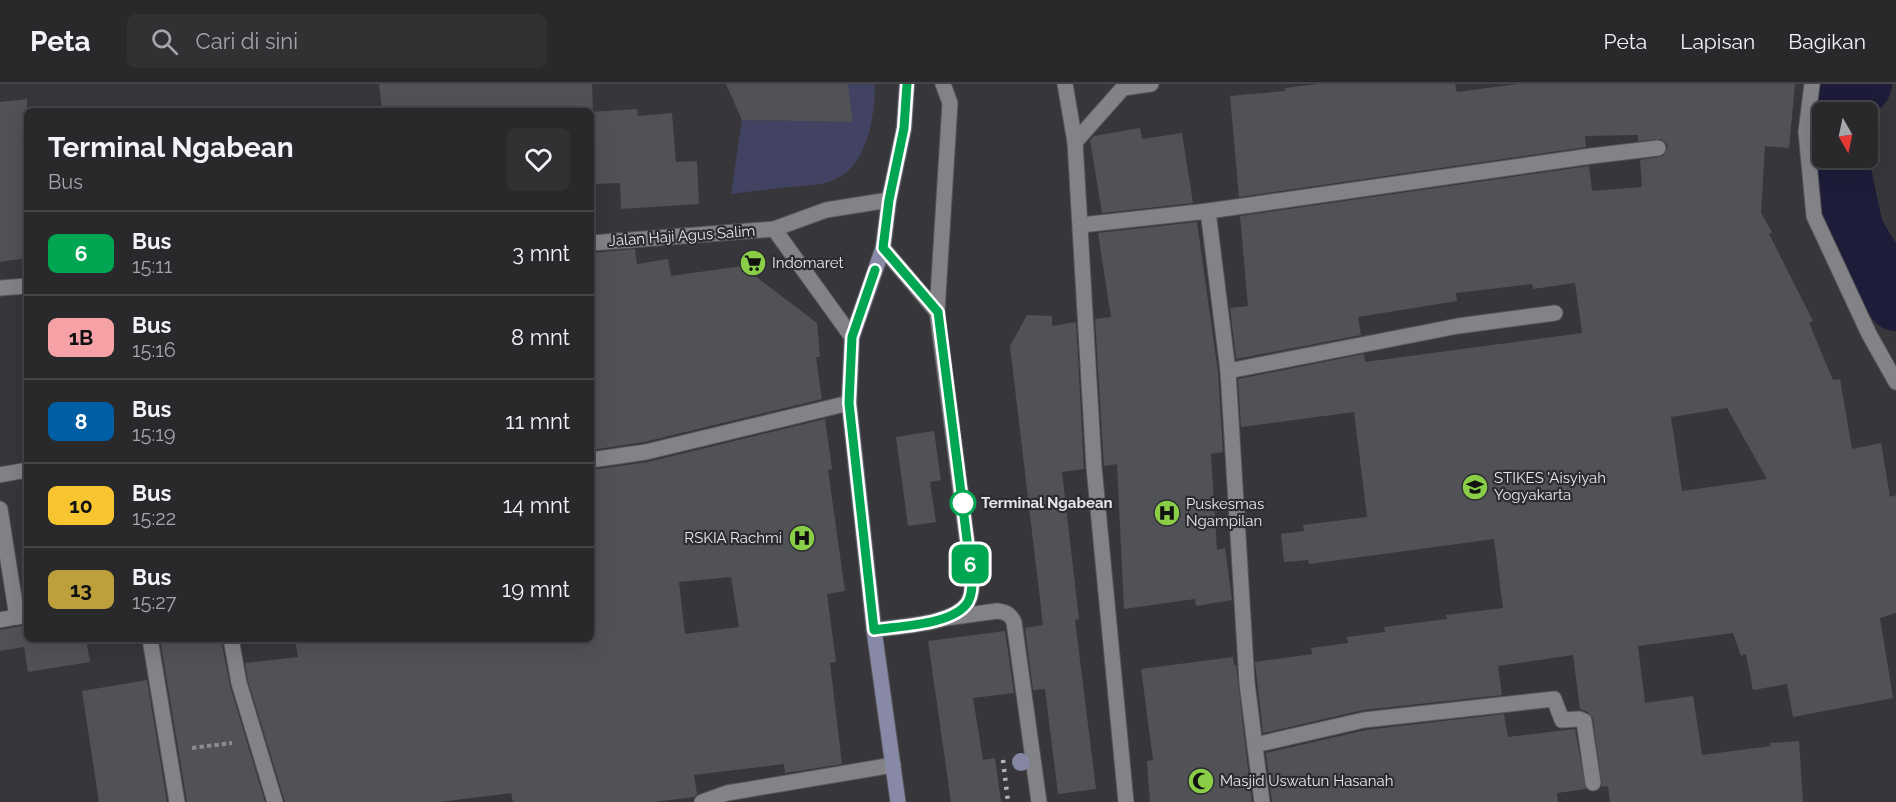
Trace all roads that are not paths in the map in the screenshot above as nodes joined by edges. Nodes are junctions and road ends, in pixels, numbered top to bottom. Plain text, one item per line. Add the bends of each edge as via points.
1 (907, 84) edge
2 (943, 84) edge
3 (1065, 84) edge
4 (1152, 84) edge
5 (1812, 84) edge
6 (1075, 142) junction
7 (1658, 148) dead end
8 (889, 200) junction
9 (1208, 211) junction
10 (1081, 225) junction
11 (774, 229) junction
12 (594, 243) edge
13 (883, 248) junction
14 (24, 286) edge
15 (0, 288) edge
16 (938, 312) junction
17 (1555, 313) dead end
18 (852, 337) junction
19 (1228, 371) junction
20 (1896, 382) edge
21 (849, 403) junction
22 (594, 460) edge
23 (24, 471) edge
24 (0, 475) edge
25 (0, 510) edge
26 (22, 616) edge
27 (946, 618) junction
28 (0, 620) edge
29 (874, 630) junction
30 (151, 642) edge
31 (232, 642) edge
32 (1255, 745) junction
33 (893, 765) junction
34 (1593, 783) dead end
35 (705, 801) edge
36 (177, 802) edge
37 (275, 802) edge
38 (898, 802) edge
39 (1039, 802) edge
40 (1126, 802) edge
41 (1262, 802) edge

1 - 8 main road via 904,128
2 - 16 street via 950,103
3 - 6 street
4 - 6 street via 1123,88
5 - 20 street via 1806,132 1814,216
6 - 10 street
7 - 9 street
8 - 11 street, Jalan Haji Agus Salim via 826,210
8 - 13 main road
9 - 10 street
9 - 19 street
10 - 40 street via 1094,467
11 - 12 street, Jalan Haji Agus Salim
11 - 18 street, Jalan Haji Agus Salim
13 - 16 street
13 - 18 main road
14 - 15 street
16 - 27 street via 972,579 967,604
17 - 19 street via 1458,326
18 - 21 main road
19 - 32 street via 1246,683
21 - 22 street via 646,452
21 - 29 main road
23 - 24 street
25 - 26 street
26 - 28 street
27 - 29 street
27 - 39 street via 997,611 1011,615
29 - 33 main road
30 - 36 street
31 - 37 street via 239,683
32 - 34 street via 1364,720 1554,699 1562,720 1584,721
32 - 41 street
33 - 35 street via 727,793
33 - 38 main road

